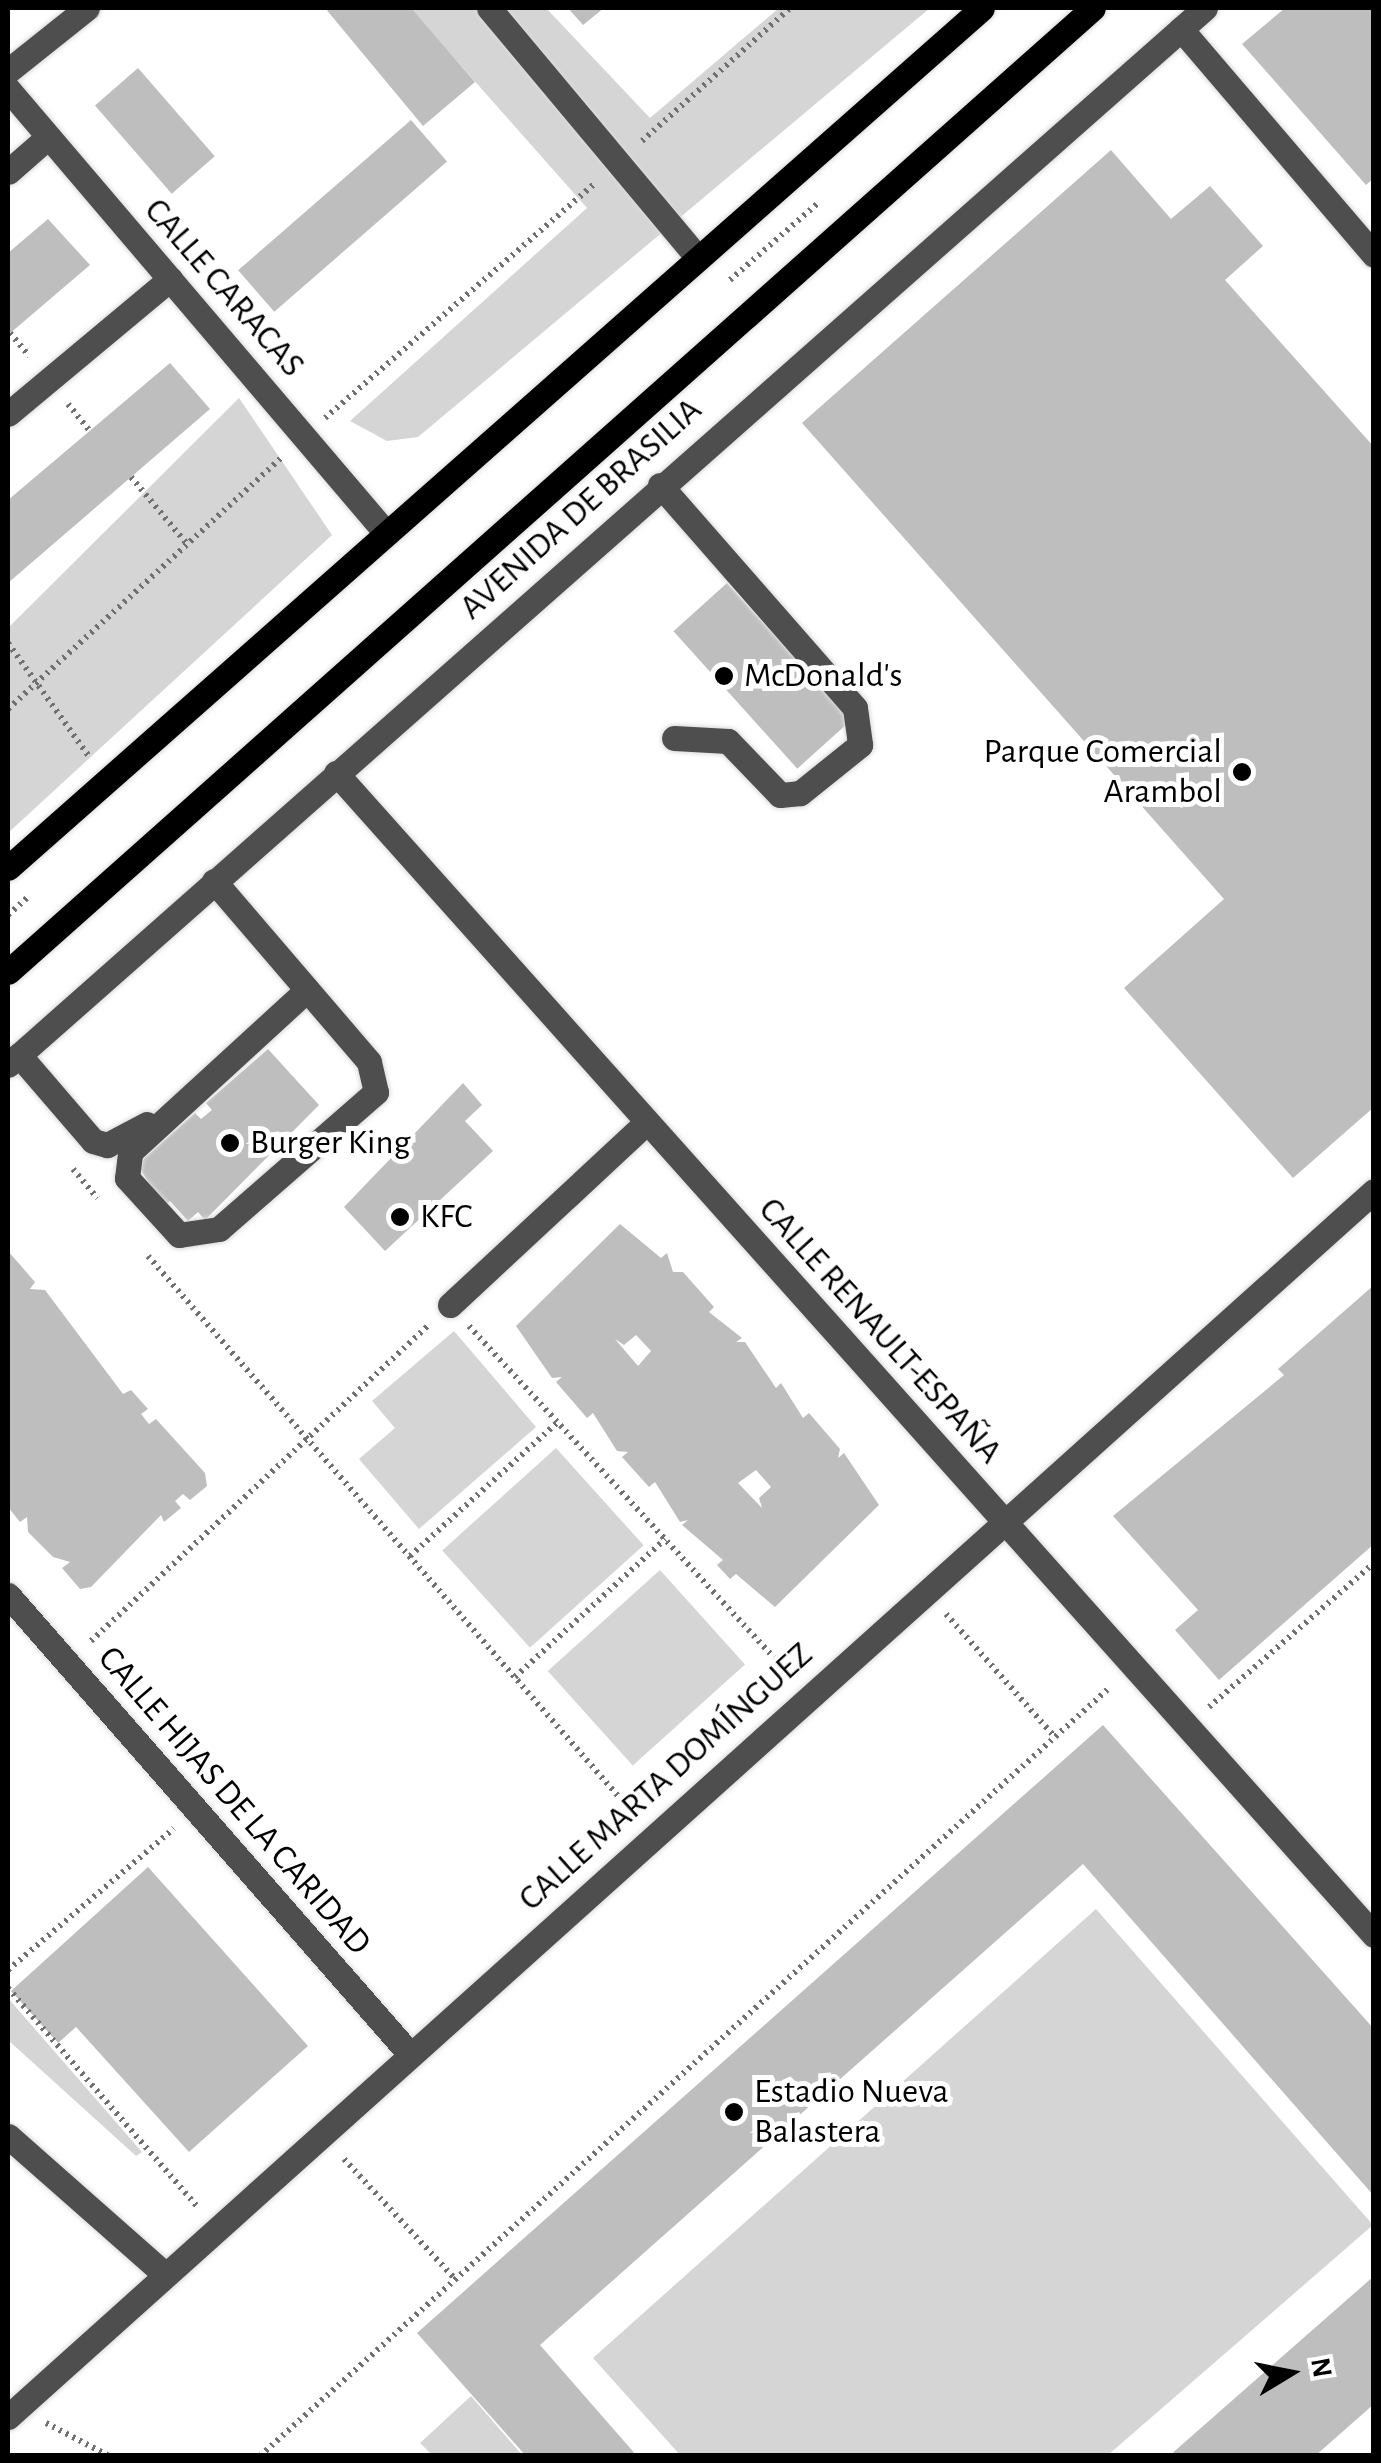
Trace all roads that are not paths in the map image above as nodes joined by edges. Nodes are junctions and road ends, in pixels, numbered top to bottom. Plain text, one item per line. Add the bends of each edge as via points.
1 (87, 8) edge
2 (488, 8) edge
3 (982, 8) edge
4 (1093, 8) edge
5 (1204, 8) edge
6 (1182, 29) junction
7 (8, 71) edge
8 (8, 89) edge
9 (48, 137) junction
10 (8, 172) edge
11 (1374, 255) edge
12 (698, 258) junction
13 (170, 279) junction
14 (8, 414) edge
15 (660, 485) junction
16 (386, 533) junction
17 (674, 738) dead end
18 (336, 774) junction
19 (8, 868) edge
20 (214, 881) junction
21 (8, 972) edge
22 (307, 990) junction
23 (13, 1060) edge
24 (178, 1108) junction
25 (645, 1124) junction
26 (1374, 1191) edge
27 (450, 1305) road end
28 (1004, 1522) junction
29 (8, 1595) edge
30 (1374, 1935) edge
31 (409, 2052) junction
32 (8, 2136) edge
33 (162, 2272) junction
34 (12, 2412) edge

1 - 7 street
2 - 12 street
3 - 12 main road
4 - 21 main road, AVENIDA DE BRASILIA
5 - 6 street, AVENIDA DE BRASILIA
6 - 11 street
6 - 15 street, AVENIDA DE BRASILIA
8 - 9 street, CALLE CARACAS
9 - 10 street
9 - 13 street, CALLE CARACAS
12 - 16 main road
13 - 14 street
13 - 16 street, CALLE CARACAS
15 - 17 street via 855,708 860,744 800,793 780,795 728,741
15 - 18 street, AVENIDA DE BRASILIA
16 - 19 main road
18 - 20 street, AVENIDA DE BRASILIA
18 - 25 street, CALLE RENAULT-ESPAÑA
20 - 22 street
20 - 23 street, AVENIDA DE BRASILIA
22 - 24 street
22 - 24 street via 369,1062 376,1092 219,1229 179,1235 127,1178 130,1152
23 - 24 street via 93,1142 108,1144
25 - 27 street
25 - 28 street, CALLE RENAULT-ESPAÑA
26 - 28 street, CALLE MARTA DOMÍNGUEZ
28 - 30 street, CALLE RENAULT-ESPAÑA
28 - 31 street, CALLE MARTA DOMÍNGUEZ
29 - 31 street, CALLE HIJAS DE LA CARIDAD
31 - 33 street, CALLE MARTA DOMÍNGUEZ
32 - 33 street
33 - 34 street, CALLE MARTA DOMÍNGUEZ

